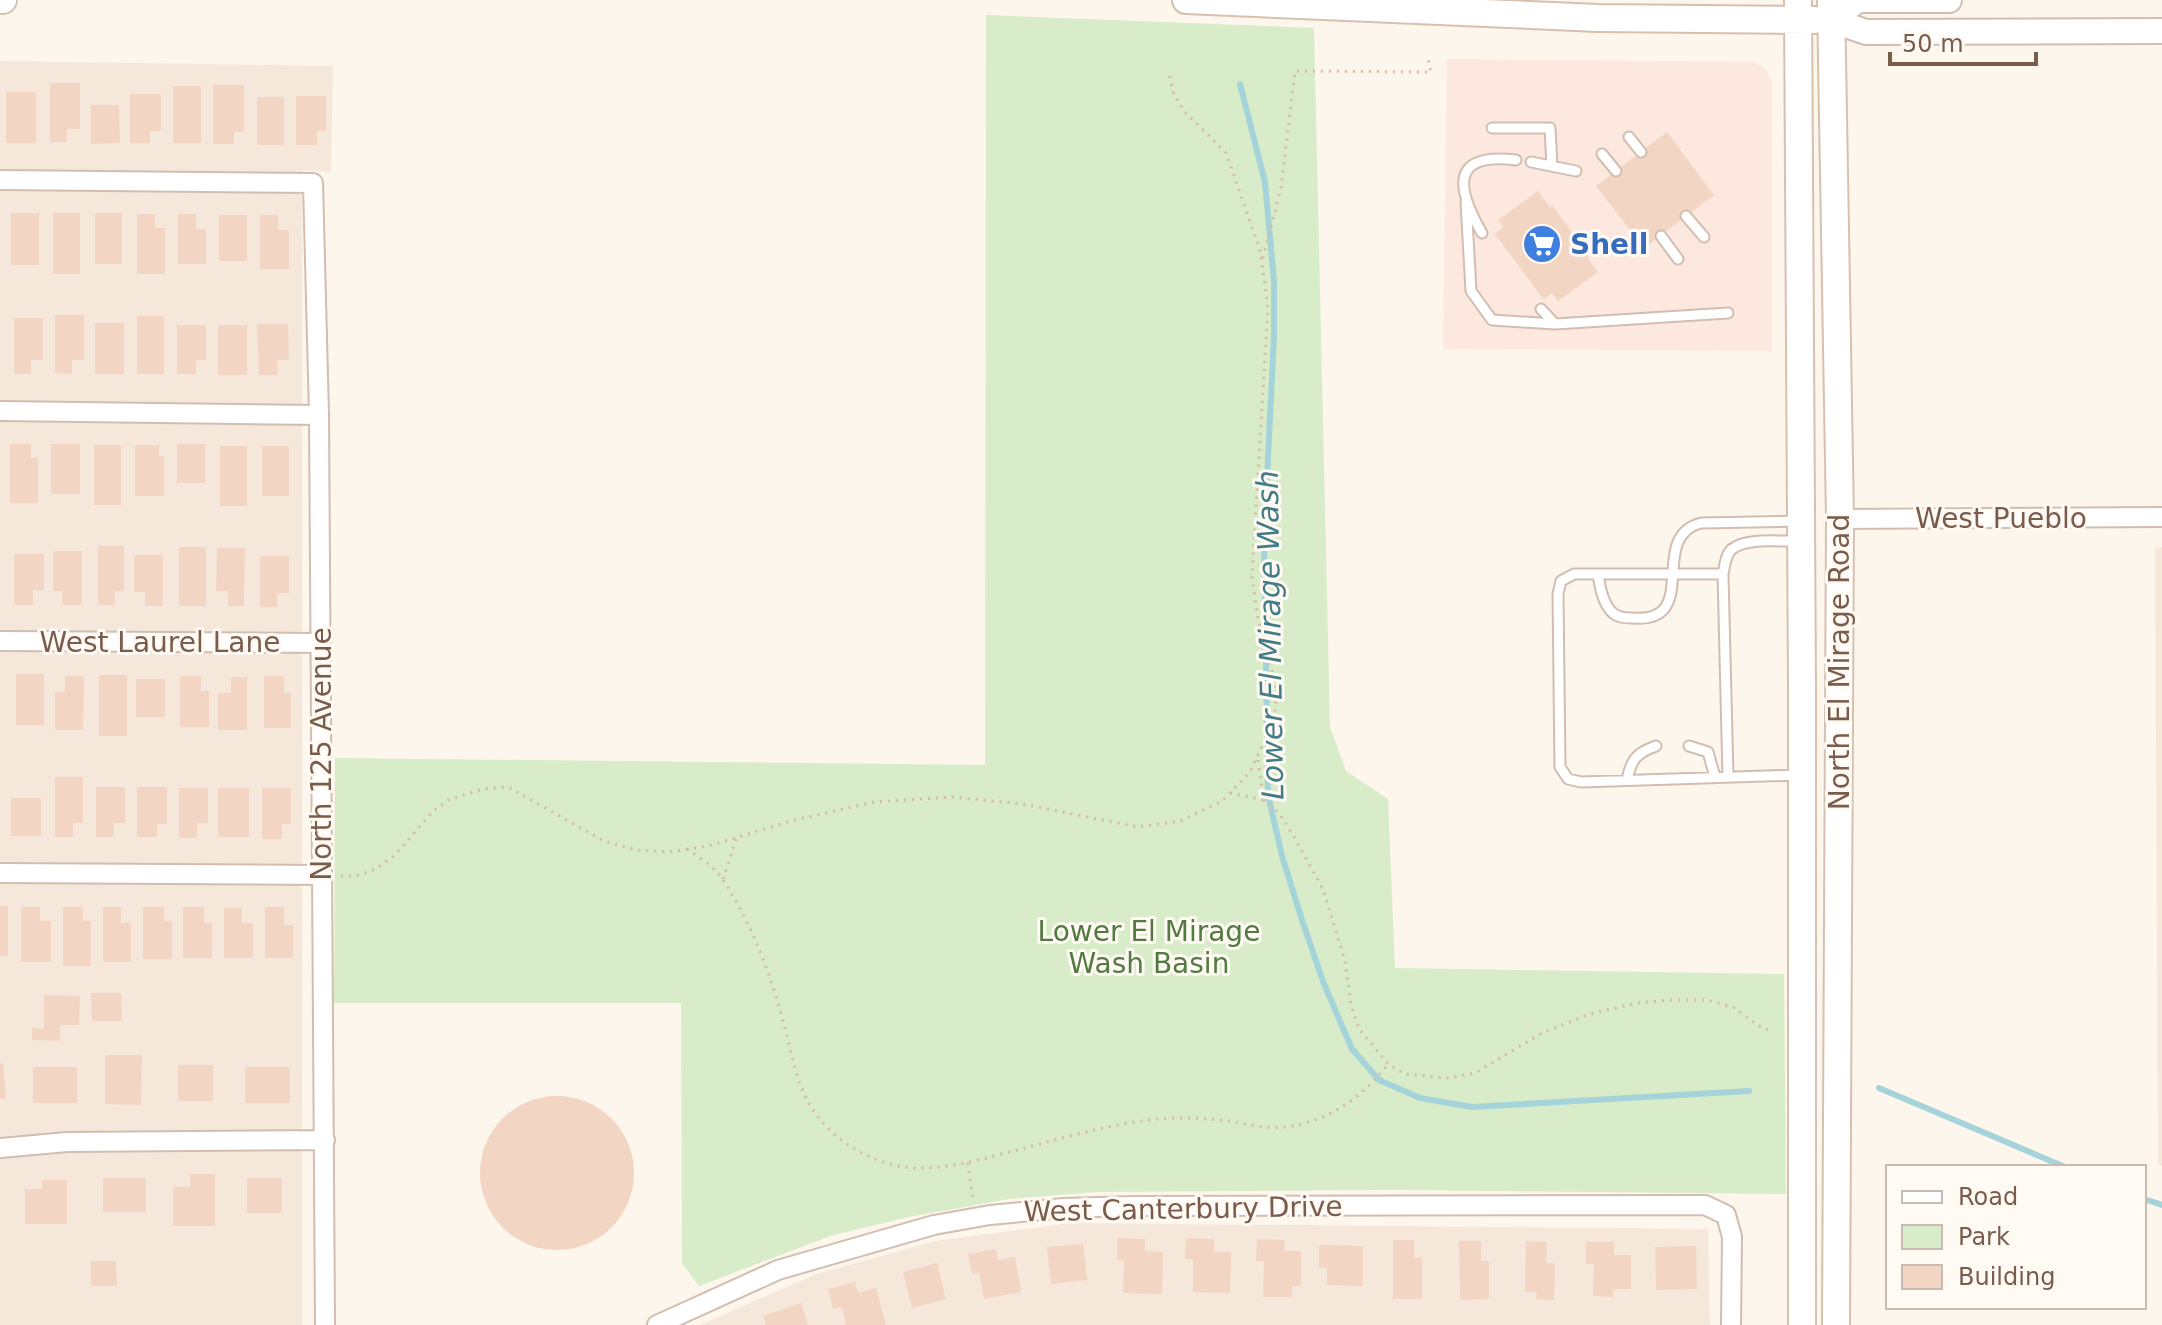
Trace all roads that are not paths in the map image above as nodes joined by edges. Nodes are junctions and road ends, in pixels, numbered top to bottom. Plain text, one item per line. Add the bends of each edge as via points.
1 (1186, 0) edge
2 (1949, 0) edge
3 (1253, 2) edge
4 (1296, 2) edge
5 (1798, 10) edge
6 (1831, 10) edge
7 (2162, 31) edge
8 (1492, 128) dead end
9 (1629, 137) dead end
10 (1641, 152) dead end
11 (1602, 154) dead end
12 (1516, 160) dead end
13 (1531, 162) dead end
14 (1552, 166) junction
15 (1576, 171) dead end
16 (1616, 171) dead end
17 (0, 180) edge
18 (1466, 202) junction
19 (1686, 216) dead end
20 (1482, 233) dead end
21 (1661, 236) dead end
22 (1704, 237) dead end
23 (1678, 259) dead end
24 (1541, 309) dead end
25 (1728, 313) dead end
26 (1555, 324) junction
27 (0, 411) edge
28 (319, 415) junction
29 (2162, 517) edge
30 (1840, 519) junction
31 (1800, 531) junction
32 (1723, 574) junction
33 (1598, 575) junction
34 (1673, 575) junction
35 (0, 641) edge
36 (320, 643) junction
37 (1656, 746) dead end
38 (1689, 746) dead end
39 (1802, 775) junction
40 (1715, 777) junction
41 (1728, 777) junction
42 (1627, 780) junction
43 (0, 873) edge
44 (321, 875) junction
45 (325, 1140) junction
46 (0, 1148) edge
47 (325, 1325) edge
48 (657, 1325) edge
49 (1731, 1325) edge
50 (1802, 1325) edge
51 (1836, 1325) edge

1 - 3 main road
2 - 6 street via 1858,0
3 - 4 main road
4 - 5 main road via 1598,18
5 - 6 main road
5 - 31 main road, North El Mirage Road
6 - 7 street via 1866,32
6 - 30 main road, North El Mirage Road
8 - 14 lane via 1550,128
9 - 10 lane
11 - 16 lane
12 - 18 lane via 1480,159 1470,165 1464,174
13 - 14 lane
14 - 15 lane
17 - 28 street, North 125 Avenue via 313,183
18 - 20 lane
18 - 26 lane via 1471,291 1492,320
19 - 22 lane
21 - 23 lane
24 - 26 lane
25 - 26 lane
27 - 28 street
28 - 36 street, North 125 Avenue
29 - 30 street, West Pueblo
30 - 51 main road, North El Mirage Road
31 - 32 lane via 1733,549
31 - 34 lane via 1690,526 1674,550
31 - 39 main road, North El Mirage Road
32 - 34 lane
32 - 41 lane
33 - 34 lane
33 - 34 lane via 1610,610 1637,619 1667,605
33 - 42 lane via 1574,574 1561,581 1558,594 1560,767 1568,779 1581,782
35 - 36 street, West Laurel Lane
36 - 44 street, North 125 Avenue
37 - 42 lane via 1630,761
38 - 40 lane via 1708,752
39 - 41 lane
39 - 50 main road, North El Mirage Road
40 - 41 lane
40 - 42 lane
43 - 44 street
44 - 45 street, North 125 Avenue
45 - 46 street via 67,1142
45 - 47 street, North 125 Avenue
48 - 49 street, West Canterbury Drive via 778,1270 976,1218 1150,1206 1705,1205 1726,1215 1732,1237

